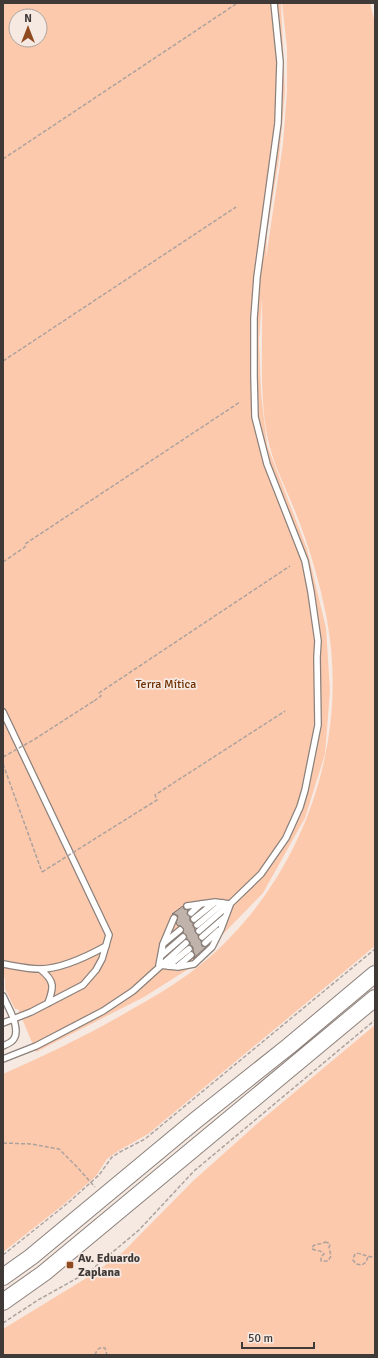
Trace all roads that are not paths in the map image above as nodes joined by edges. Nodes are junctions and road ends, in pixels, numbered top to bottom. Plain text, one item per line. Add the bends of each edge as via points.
1 (274, 3) edge
2 (3, 712) edge
3 (215, 902) junction
4 (223, 903) junction
5 (202, 904) junction
6 (230, 904) junction
7 (187, 906) dead end
8 (191, 913) dead end
9 (226, 916) junction
10 (174, 918) dead end
11 (194, 919) dead end
12 (177, 924) dead end
13 (221, 929) junction
14 (180, 930) dead end
15 (168, 932) junction
16 (202, 937) dead end
17 (205, 943) dead end
18 (163, 944) junction
19 (106, 946) junction
20 (188, 949) dead end
21 (191, 955) dead end
22 (160, 956) junction
23 (3, 964) edge
24 (159, 966) junction
25 (168, 966) junction
26 (178, 967) junction
27 (40, 969) junction
28 (375, 974) edge
29 (3, 996) edge
30 (375, 998) edge
31 (48, 1003) junction
32 (13, 1020) junction
33 (3, 1023) edge
34 (3, 1046) edge
35 (3, 1059) edge
36 (3, 1277) edge
37 (3, 1302) edge

1 - 6 lane via 280,62 278,123 257,277 254,318 256,416 267,464 305,561 318,641 318,726 305,790 286,838 261,874
2 - 19 lane via 109,935
3 - 4 lane
3 - 5 lane
3 - 11 lane
4 - 6 lane
4 - 6 lane via 198,928
5 - 7 lane
5 - 8 lane
6 - 9 lane
9 - 13 lane
9 - 16 lane
10 - 15 lane
12 - 15 lane
13 - 17 lane
13 - 26 lane via 212,947 194,964
14 - 18 lane
15 - 18 lane
18 - 22 lane
19 - 27 lane via 66,964
19 - 31 lane via 96,970 83,985
20 - 25 lane
21 - 26 lane
22 - 24 lane
22 - 24 lane via 184,940
23 - 27 lane
24 - 25 lane
24 - 35 lane via 133,990 102,1011 36,1046
25 - 26 lane
27 - 31 lane via 53,984
28 - 36 main road via 32,1257
29 - 32 lane
30 - 37 main road via 50,1268
31 - 32 lane
32 - 33 lane
32 - 34 lane via 16,1034 12,1041

